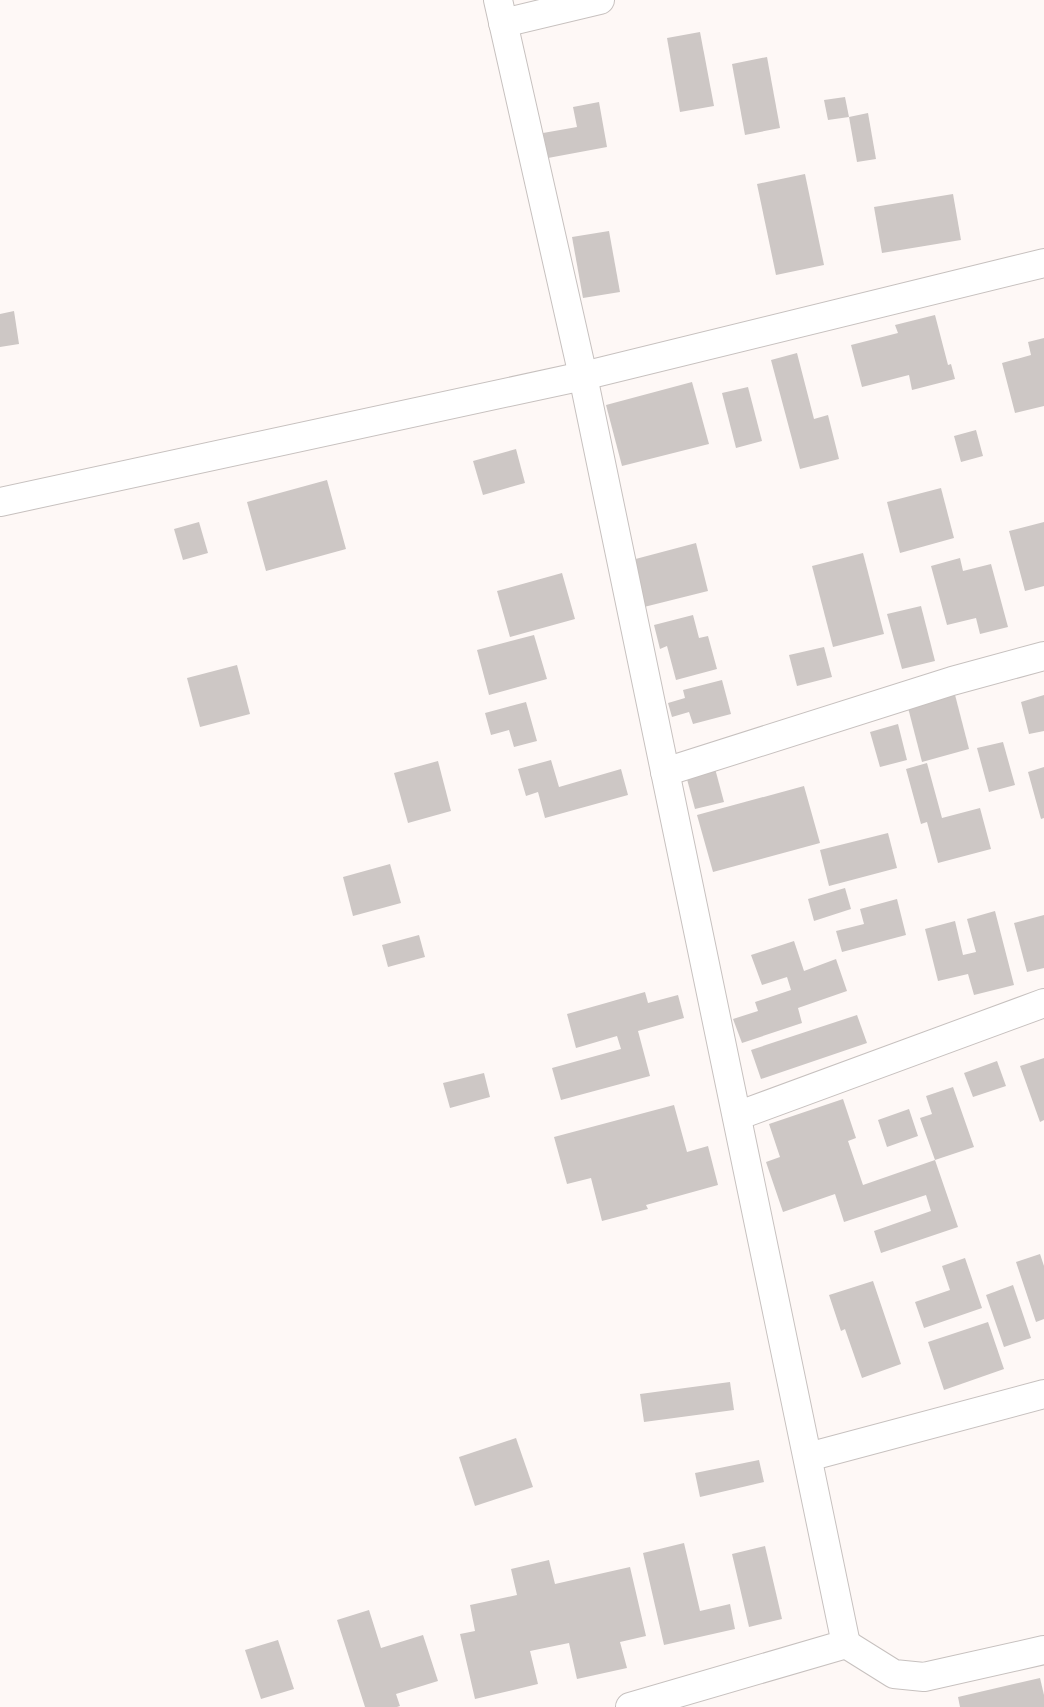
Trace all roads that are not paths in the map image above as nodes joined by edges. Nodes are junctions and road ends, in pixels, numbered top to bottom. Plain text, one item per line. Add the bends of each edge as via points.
1 (600, 0) edge
2 (500, 12) edge
3 (1044, 263) edge
4 (583, 376) junction
5 (0, 502) edge
6 (1044, 656) edge
7 (665, 772) junction
8 (1044, 1003) edge
9 (737, 1116) junction
10 (1044, 1394) edge
11 (808, 1457) junction
12 (846, 1644) junction
13 (1044, 1650) edge
14 (630, 1707) edge

1 - 2 street
2 - 4 street
3 - 4 street
4 - 5 street
4 - 7 street
6 - 7 street via 952,681
7 - 9 street
8 - 9 street
9 - 11 street
10 - 11 street
11 - 12 street
12 - 13 street via 894,1674 924,1677
12 - 14 street

